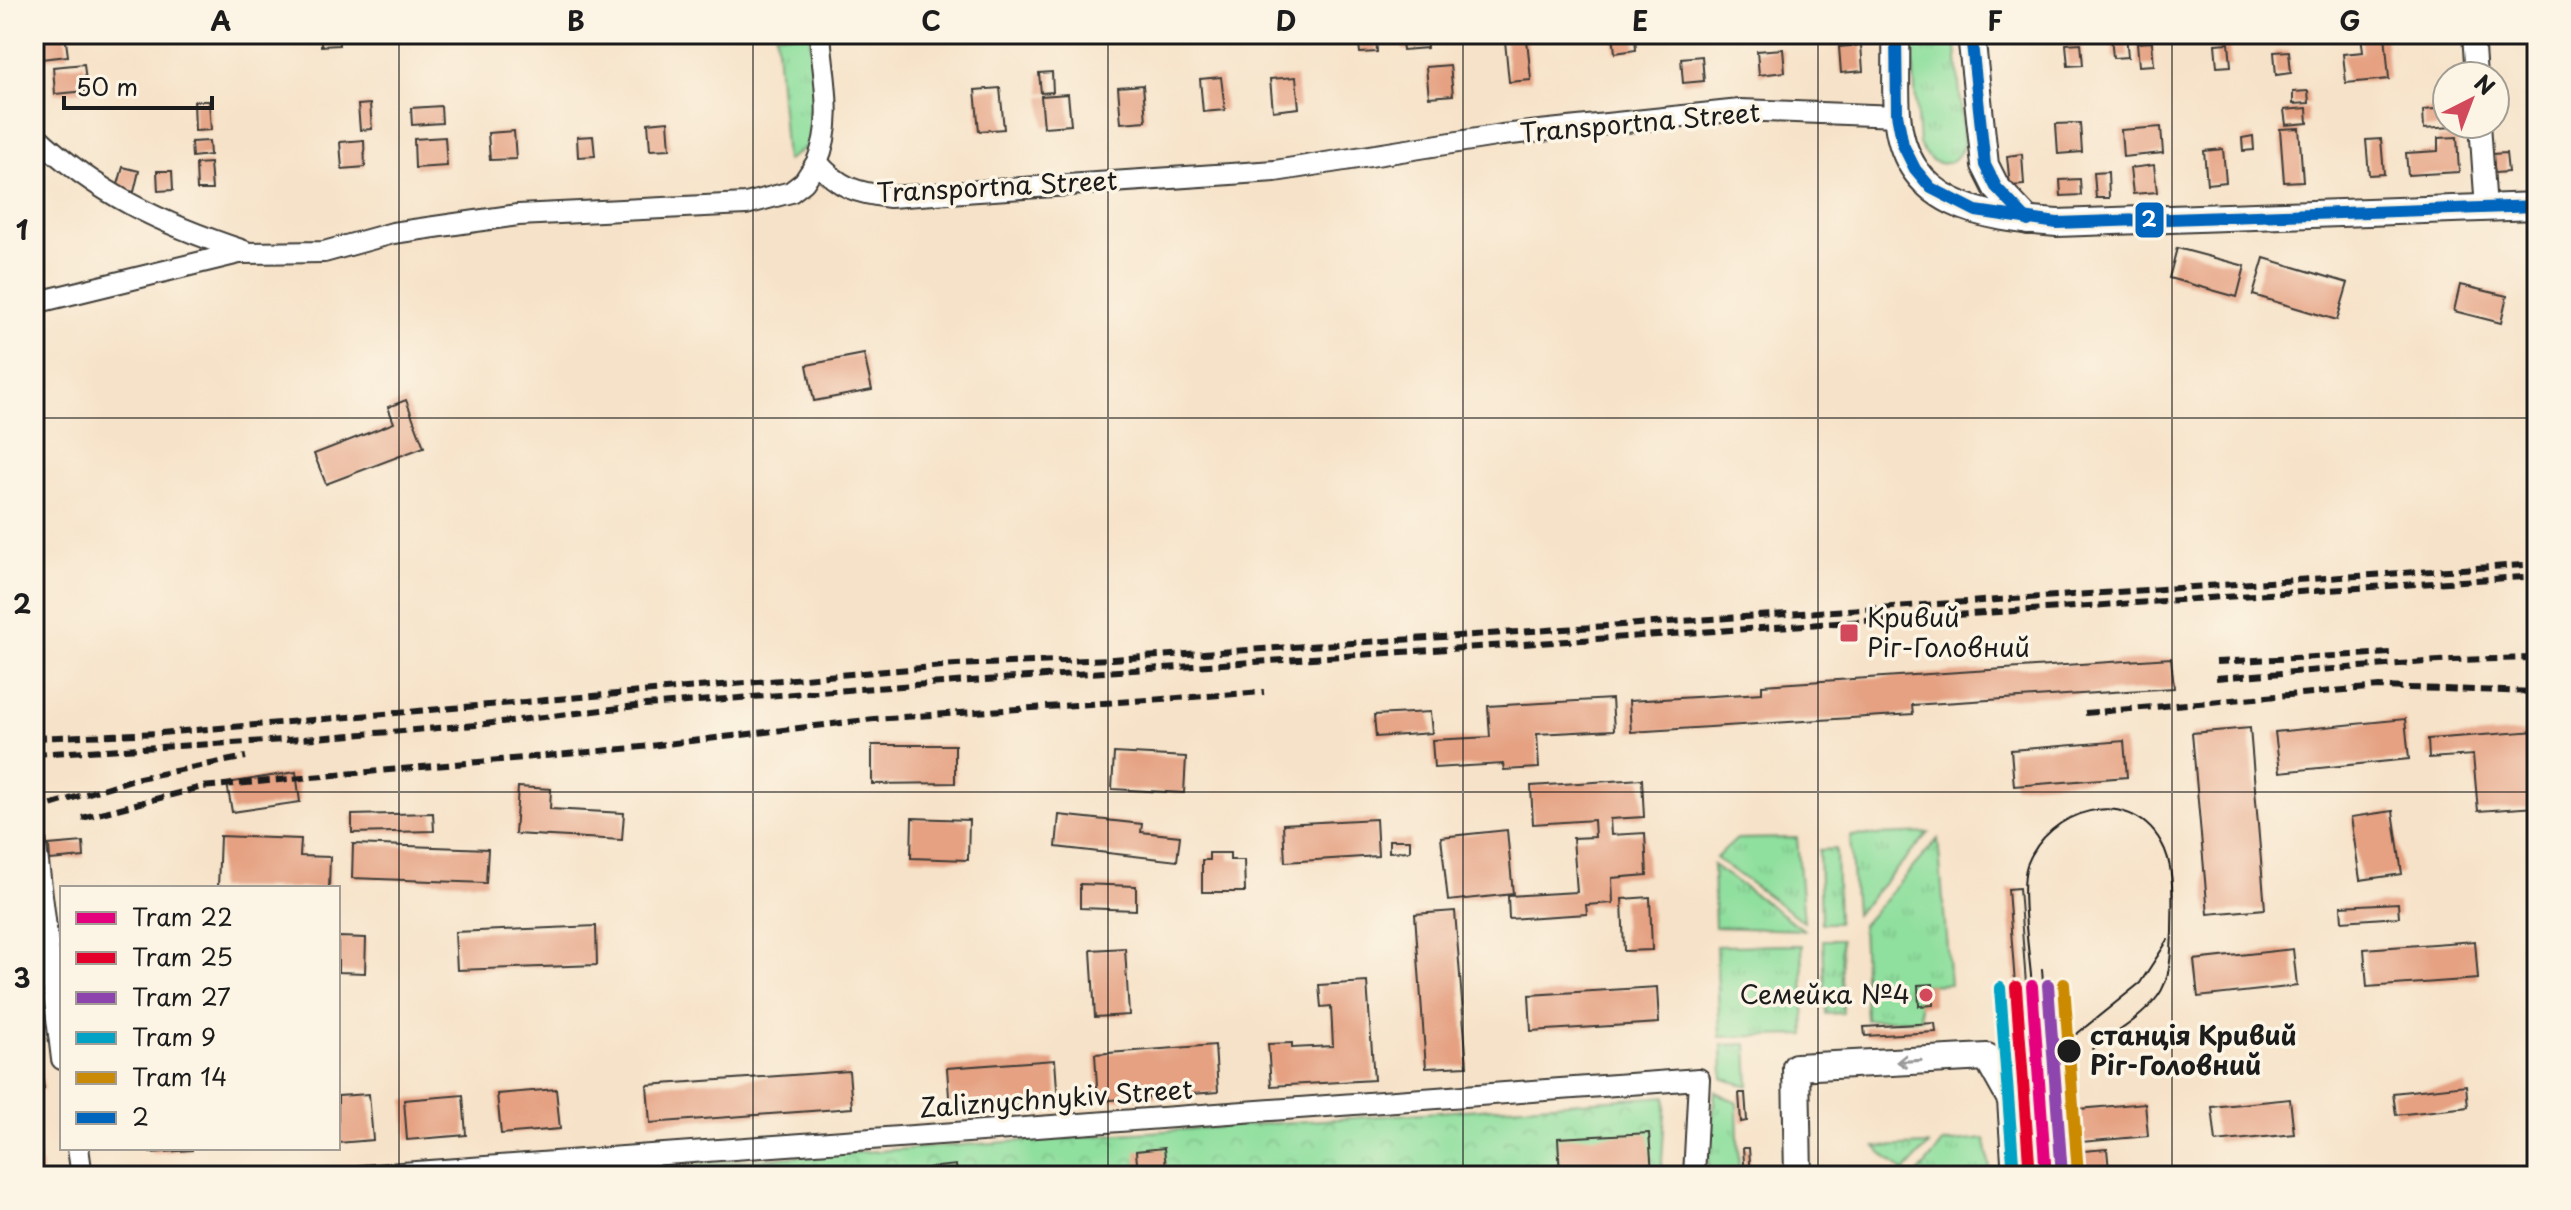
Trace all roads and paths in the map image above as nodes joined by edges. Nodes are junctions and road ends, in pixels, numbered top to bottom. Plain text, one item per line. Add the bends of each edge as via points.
1 (820, 34) edge
2 (1896, 34) edge
3 (1971, 34) edge
4 (2473, 34) edge
5 (2475, 60) edge
6 (1897, 116) junction
7 (34, 134) edge
8 (2481, 140) edge
9 (817, 162) junction
10 (2537, 206) edge
11 (2486, 209) junction
12 (2028, 221) junction
13 (254, 254) junction
14 (34, 303) edge
15 (35, 838) edge
16 (60, 1043) edge
17 (78, 1150) edge
18 (82, 1176) edge
19 (361, 1176) edge
20 (1694, 1176) edge
21 (1798, 1176) edge
22 (2016, 1176) edge

1 - 9 street via 828,120
2 - 6 street
3 - 12 street via 1985,165 1996,187
4 - 5 street
6 - 9 street, Transportna Street via 1740,110 1502,135 1275,171 890,197 854,192
6 - 12 street via 1915,167 1938,193 1961,208
7 - 13 street via 115,198
8 - 11 street
9 - 13 street via 791,192 746,204 518,215 393,233 324,252
10 - 11 street
11 - 12 street
13 - 14 street via 239,253
15 - 16 street
17 - 18 street
19 - 20 street, Zaliznychnykiv Street via 1699,1079
22 -> 21 street via 2011,1100 1987,1057 1796,1067

